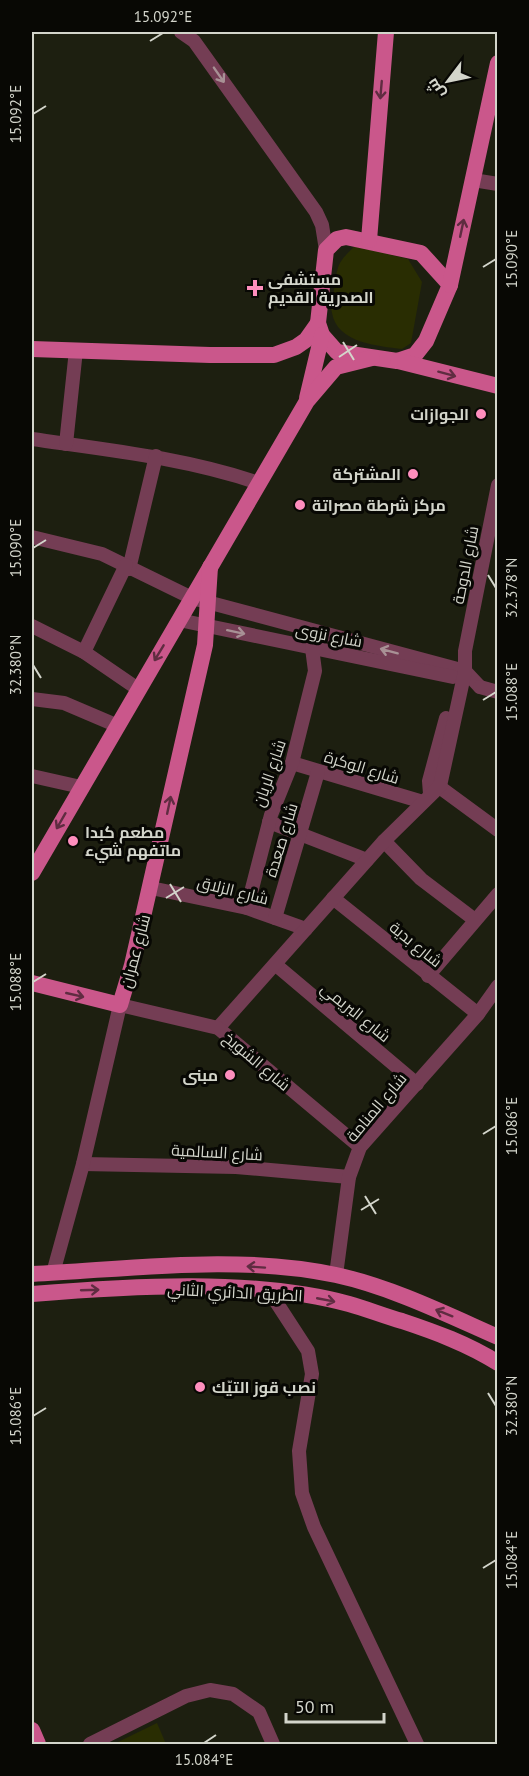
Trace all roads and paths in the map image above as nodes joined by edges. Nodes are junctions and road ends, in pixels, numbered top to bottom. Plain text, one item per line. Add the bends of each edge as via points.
1 (181, 32) edge
2 (386, 32) edge
3 (498, 63) edge
4 (473, 180) junction
5 (498, 184) edge
6 (369, 240) junction
7 (326, 250) junction
8 (450, 285) junction
9 (320, 329) junction
10 (32, 349) edge
11 (76, 350) junction
12 (372, 358) junction
13 (397, 361) junction
14 (498, 386) edge
15 (307, 401) junction
16 (32, 439) edge
17 (66, 444) junction
18 (156, 456) junction
19 (259, 483) junction
20 (498, 485) edge
21 (32, 537) edge
22 (128, 567) junction
23 (210, 567) junction
24 (192, 598) junction
25 (210, 603) junction
26 (179, 620) junction
27 (32, 626) edge
28 (207, 627) junction
29 (312, 648) junction
30 (84, 652) junction
31 (459, 672) junction
32 (480, 687) junction
33 (138, 689) junction
34 (461, 692) junction
35 (498, 692) edge
36 (32, 699) edge
37 (118, 726) junction
38 (292, 763) junction
39 (318, 772) junction
40 (32, 776) edge
41 (81, 787) junction
42 (430, 791) junction
43 (269, 822) junction
44 (498, 830) edge
45 (301, 833) junction
46 (384, 841) junction
47 (367, 860) junction
48 (32, 873) edge
49 (151, 888) junction
50 (498, 894) edge
51 (333, 898) junction
52 (247, 908) junction
53 (274, 918) junction
54 (475, 920) junction
55 (306, 929) junction
56 (276, 965) junction
57 (428, 976) junction
58 (32, 983) edge
59 (498, 986) edge
60 (120, 1005) junction
61 (478, 1014) junction
62 (218, 1028) junction
63 (417, 1084) junction
64 (360, 1147) junction
65 (83, 1164) junction
66 (349, 1177) junction
67 (53, 1273) junction
68 (32, 1274) edge
69 (336, 1275) junction
70 (269, 1291) junction
71 (32, 1294) edge
72 (498, 1337) edge
73 (498, 1363) edge
74 (32, 1730) edge
75 (38, 1744) edge
76 (90, 1744) edge
77 (273, 1744) edge
78 (417, 1744) edge

1 -> 7 street via 194,41 316,212
2 -> 6 main road
3 - 4 main road
4 - 5 street
8 -> 4 main road
6 - 7 main road via 337,239
6 - 8 main road via 421,253
7 - 9 main road
8 - 13 main road via 421,350
9 - 11 main road via 296,347 274,355
9 - 12 main road via 337,352
9 - 15 main road
10 - 11 main road
11 - 17 street
12 - 13 main road
12 - 15 main road via 336,367
13 -> 14 main road
15 - 19 main road
16 - 17 street
17 - 18 street
18 - 19 street
18 - 22 street
19 - 23 main road
20 - 31 street, شارع الدوحة
21 - 22 street, شارع نزوى via 102,554
22 - 24 street, شارع نزوى
22 - 30 street
23 - 24 main road
23 - 25 main road, شارع عمران
24 - 25 street, شارع نزوى
24 - 26 main road
25 - 28 main road, شارع عمران
31 -> 25 street, شارع نزوى
26 - 28 street, شارع نزوى
26 -> 33 main road
27 - 30 street
28 -> 29 street, شارع نزوى
49 -> 28 main road, شارع عمران
29 - 31 street, شارع نزوى
29 - 38 street, شارع الريان via 315,671
30 - 33 street
31 - 32 street
31 - 34 street
31 - 42 street
32 - 34 street
32 - 35 street
33 - 37 main road
34 - 42 street
36 - 37 street via 64,703
37 - 41 main road
38 - 39 street, شارع الوكرة
38 - 43 street, شارع الريان
39 - 42 street, شارع الوكرة
39 - 45 street, شارع صعدة
40 - 41 street
41 -> 48 main road
42 - 44 street
42 - 46 street
43 - 45 street
43 - 52 street, شارع الريان
45 - 47 street
45 - 53 street, شارع صعدة
46 - 47 street
46 - 54 street via 421,879
47 - 51 street
49 - 52 street, شارع الزلاق
49 - 60 main road, شارع عمران
50 - 54 street
51 - 55 street
51 - 57 street, شارع بدية
52 - 53 street, شارع الزلاق
53 - 55 street, شارع الزلاق
54 - 57 street
55 - 56 street
56 - 62 street
56 - 63 street, شارع البريمي
57 - 61 street, شارع بدية
58 -> 60 main road, شارع الشويخ
59 - 61 street, شارع المنامة
60 - 62 street, شارع الشويخ
60 - 65 street, شارع عمران
61 - 63 street, شارع المنامة
62 - 64 street, شارع الشويخ
63 - 64 street, شارع المنامة
64 - 66 street, شارع المنامة
65 - 66 street, شارع السالمية via 236,1167
65 - 67 street, شارع عمران
66 - 69 street, شارع المنامة
67 - 68 main road, الطريق الدائري الثاني
69 -> 67 main road, الطريق الدائري الثاني via 211,1265
72 -> 69 main road, الطريق الدائري الثاني via 416,1302
71 -> 70 main road, الطريق الدائري الثاني via 178,1287
70 -> 73 main road, الطريق الدائري الثاني via 348,1304 450,1338
70 - 78 street via 308,1351 312,1374 299,1451 302,1493 314,1527
74 - 75 main road
76 - 77 street via 186,1696 210,1690 233,1694 259,1712

